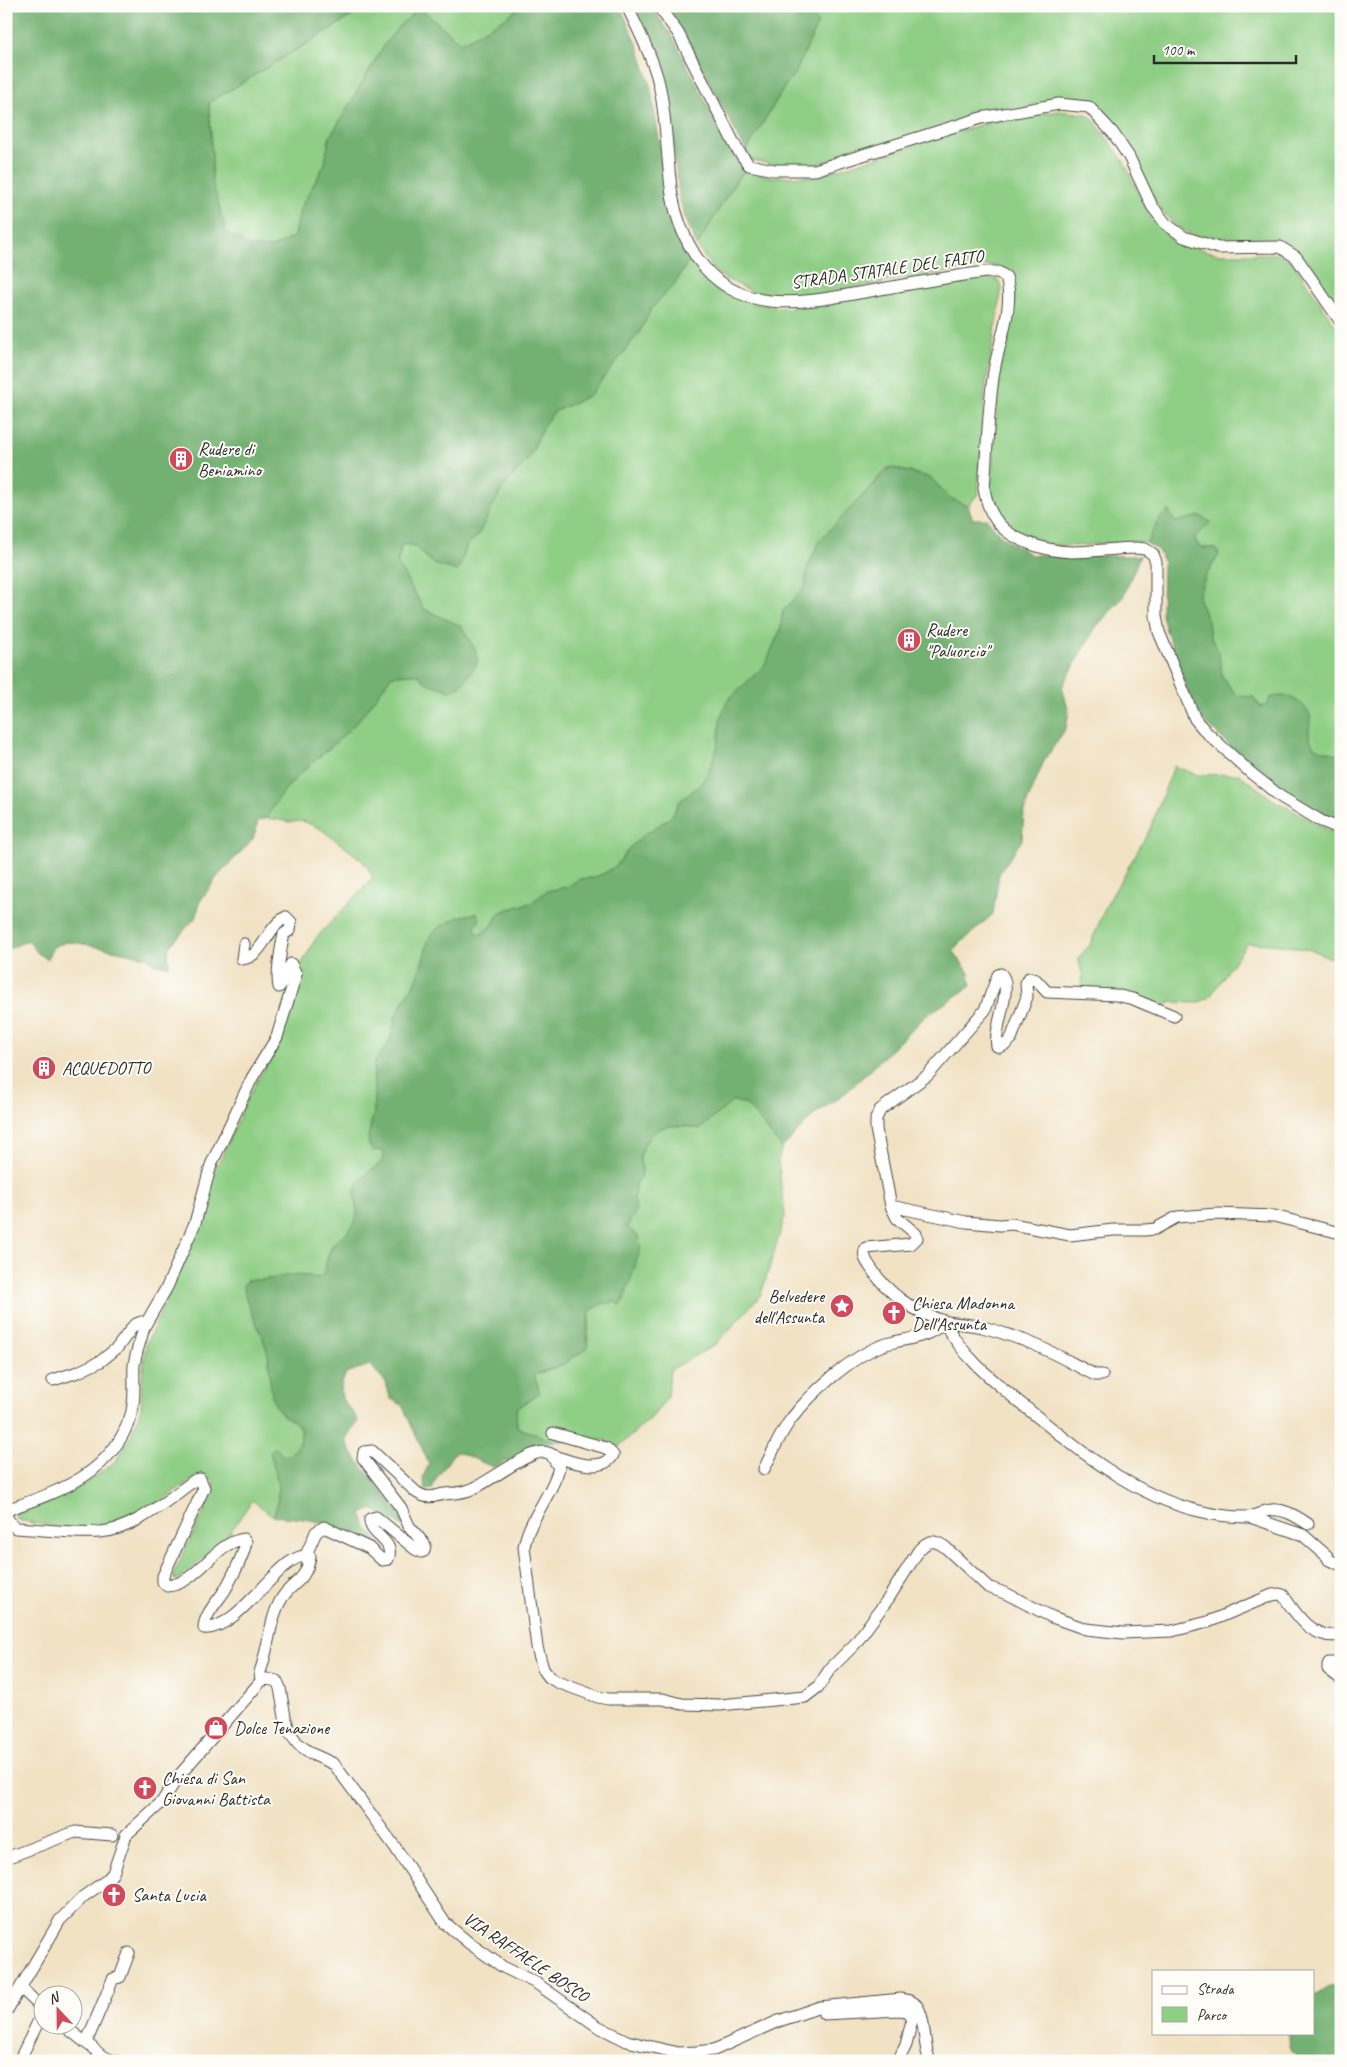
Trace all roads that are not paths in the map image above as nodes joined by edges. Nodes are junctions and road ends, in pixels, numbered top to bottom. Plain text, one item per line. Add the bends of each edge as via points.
1 (627, 6) edge
2 (658, 6) edge
3 (1341, 322) edge
4 (1341, 829) edge
5 (244, 944) dead end
6 (1174, 1016) dead end
7 (891, 1206) junction
8 (1340, 1233) edge
9 (944, 1321) junction
10 (144, 1327) junction
11 (1102, 1375) dead end
12 (53, 1380) dead end
13 (553, 1433) dead end
14 (551, 1454) junction
15 (764, 1469) dead end
16 (6, 1512) edge
17 (6, 1517) edge
18 (1249, 1517) junction
19 (1308, 1524) dead end
20 (306, 1556) junction
21 (1341, 1565) edge
22 (1341, 1635) edge
23 (1341, 1663) edge
24 (1341, 1679) edge
25 (261, 1681) junction
26 (112, 1835) dead end
27 (6, 1858) edge
28 (129, 1954) dead end
29 (21, 1988) junction
30 (32, 1998) edge
31 (814, 2010) junction
32 (6, 2012) edge
33 (32, 2034) edge
34 (75, 2034) edge
35 (86, 2043) junction
36 (19, 2061) edge
37 (116, 2061) edge
38 (898, 2061) edge
39 (930, 2061) edge

1 - 4 street, STRADA STATALE DEL FAITO via 652,62 661,93 673,197 679,219 689,246 708,273 721,284 749,297 770,302 823,299 986,272 998,272 1006,277 1008,302 994,371 984,489 987,505 995,520 1039,548 1072,552 1137,548 1153,554 1156,562 1156,616 1160,632 1195,719 1281,797
2 - 3 street via 678,32 737,148 749,164 774,170 815,170 981,118 1059,104 1088,107 1108,127 1123,149 1152,206 1166,224 1184,237 1218,248 1280,247 1288,251 1296,256
5 - 10 street via 242,959 256,952 273,927 286,917 291,922 282,944 279,987 290,964 296,974 277,1037 252,1078 211,1165 195,1223
6 - 7 street via 1133,998 1047,992 1036,980 1029,978 1027,997 1010,1039 1000,1047 995,1039 1006,982 1004,976 998,975 984,1010 928,1075 878,1112 876,1129
7 - 8 street via 966,1222 1012,1224 1070,1235 1154,1229 1177,1217 1217,1214 1274,1216
7 - 9 street via 897,1218 917,1238 911,1244 869,1246 864,1252 865,1258 881,1283 897,1297
9 - 11 street via 982,1327 1022,1340
9 - 15 street via 933,1332 881,1345 840,1372 791,1418
9 - 18 street via 949,1332 995,1383 1101,1466 1164,1501 1211,1514
10 - 12 street via 141,1322 134,1325 117,1348 101,1361
10 - 16 street via 134,1363 131,1414 116,1447 91,1472 66,1488
13 - 14 street via 606,1448 613,1455 602,1464 592,1464 572,1463
14 - 20 street via 543,1451 530,1456 459,1494 432,1498 416,1492 372,1451 364,1452 362,1458 367,1467 401,1508 409,1526 425,1545 424,1552 415,1549 376,1517 369,1523 390,1548 388,1559 382,1560 369,1548 324,1527 316,1532
14 - 22 street via 559,1468 557,1476 527,1533 524,1547 537,1648 548,1677 598,1697 720,1705 805,1698 855,1644 925,1543 931,1541 945,1547 988,1587 1086,1629 1124,1633 1172,1631 1208,1622 1279,1594 1308,1628 1320,1634
17 - 20 street via 15,1528 101,1532 148,1514 200,1479 204,1488 162,1582 167,1586 181,1583 228,1544 244,1539 246,1542 204,1628 224,1622 243,1609 277,1571
18 - 19 street via 1267,1510 1283,1510
18 - 21 street via 1303,1535 1328,1560
20 - 25 street via 310,1557 301,1580 283,1597 276,1612 260,1672
23 - 24 street via 1328,1665 1328,1669
25 - 29 street via 178,1778 162,1802 126,1835 113,1873 60,1920
25 - 31 street, VIA RAFFAELE BOSCO via 277,1681 290,1733 312,1754 334,1764 395,1847 445,1923 469,1944 503,1967 536,1983 597,2026 627,2041 679,2052 696,2052 714,2050 776,2022
26 - 27 street via 75,1832
28 - 35 street via 120,1977 113,1978
29 - 30 street
29 - 32 street
31 - 38 street via 823,2014 907,2012 912,2020 906,2046
31 - 39 street, VIA RAFFAELE BOSCO via 901,1999 913,2002 922,2015 925,2052
33 - 36 street
34 - 35 street
35 - 37 street via 96,2052

